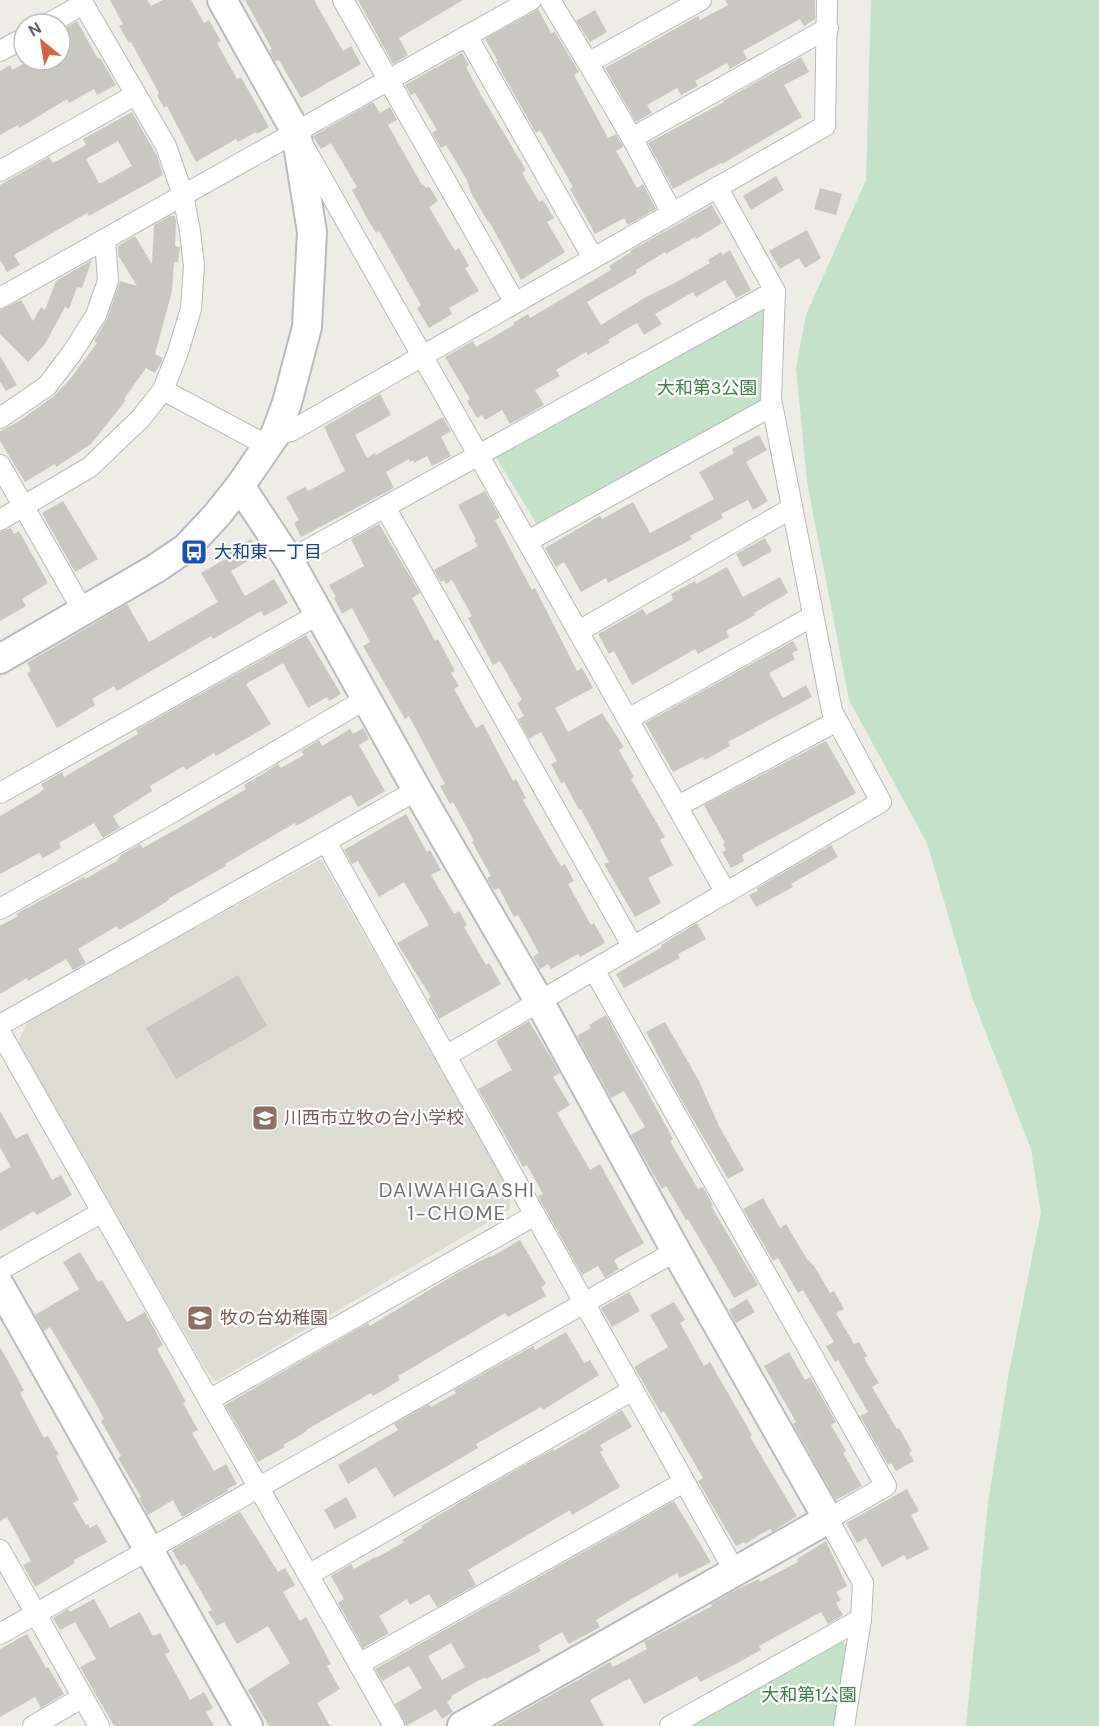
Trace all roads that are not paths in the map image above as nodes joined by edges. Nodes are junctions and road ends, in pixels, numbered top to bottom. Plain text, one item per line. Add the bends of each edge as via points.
1 (222, 0) edge
2 (343, 0) edge
3 (531, 0) edge
4 (550, 0) edge
5 (701, 0) edge
6 (827, 0) edge
7 (82, 2) edge
8 (67, 12) edge
9 (828, 28) junction
10 (467, 36) junction
11 (588, 63) junction
12 (389, 80) junction
13 (135, 95) junction
14 (296, 132) junction
15 (632, 138) junction
16 (0, 171) edge
17 (717, 187) junction
18 (183, 195) junction
19 (672, 213) junction
20 (105, 239) junction
21 (593, 258) junction
22 (775, 291) junction
23 (0, 298) edge
24 (515, 303) junction
25 (423, 356) junction
26 (163, 390) junction
27 (772, 406) junction
28 (0, 418) edge
29 (271, 441) junction
30 (479, 455) junction
31 (0, 465) edge
32 (240, 486) junction
33 (23, 506) junction
34 (385, 507) junction
35 (792, 508) junction
36 (0, 520) edge
37 (528, 541) junction
38 (289, 561) junction
39 (83, 611) junction
40 (319, 614) junction
41 (813, 616) junction
42 (579, 631) junction
43 (0, 658) edge
44 (366, 699) junction
45 (628, 719) junction
46 (837, 721) junction
47 (417, 790) junction
48 (0, 793) edge
49 (678, 806) junction
50 (326, 842) junction
51 (726, 892) junction
52 (0, 909) edge
53 (633, 947) junction
54 (594, 970) junction
55 (539, 1002) junction
56 (0, 1025) edge
57 (0, 1032) edge
58 (446, 1056) junction
59 (102, 1212) junction
60 (535, 1215) junction
61 (676, 1251) junction
62 (0, 1269) edge
63 (0, 1286) edge
64 (584, 1303) junction
65 (633, 1390) junction
66 (209, 1400) junction
67 (684, 1482) junction
68 (259, 1488) junction
69 (828, 1519) junction
70 (0, 1550) edge
71 (149, 1550) junction
72 (735, 1572) junction
73 (308, 1575) junction
74 (36, 1614) junction
75 (861, 1619) junction
76 (0, 1634) edge
77 (359, 1664) junction
78 (83, 1697) junction
79 (33, 1726) edge
80 (99, 1726) edge
81 (248, 1726) edge
82 (394, 1726) edge
83 (462, 1726) edge
84 (670, 1726) edge
85 (844, 1726) edge

1 - 14 street
2 - 12 street
3 - 10 street
4 - 11 street
5 - 11 street
6 - 9 street
7 - 8 street
7 - 13 street
9 - 15 street
9 - 17 street via 825,126
10 - 12 street
10 - 21 street
11 - 15 street
12 - 14 street
12 - 24 street
13 - 16 street
13 - 18 street via 166,146
14 - 18 street
14 - 25 street
14 - 29 street via 312,232 307,327 287,403
15 - 19 street
17 - 19 street
17 - 22 street
18 - 20 street
18 - 26 street via 194,266 191,309
19 - 21 street
20 - 23 street
20 - 28 street via 108,281 96,315 47,386
21 - 24 street
22 - 27 street
22 - 30 street
24 - 25 street
25 - 29 street
25 - 30 street
26 - 29 street
26 - 33 street via 141,418 90,467
27 - 35 street
27 - 37 street
29 - 32 street
30 - 34 street
30 - 37 street
31 - 33 street
32 - 38 street
32 - 39 street via 186,548
33 - 36 street
33 - 39 street
34 - 38 street
34 - 53 street
35 - 41 street
35 - 42 street
37 - 42 street
38 - 40 street
39 - 43 street
40 - 44 street
40 - 48 street
41 - 45 street
41 - 46 street
42 - 45 street
44 - 47 street
44 - 52 street
45 - 49 street
46 - 49 street
46 - 51 street via 881,802
47 - 50 street
47 - 55 street
49 - 51 street
50 - 56 street
50 - 58 street
51 - 53 street
53 - 54 street
54 - 55 street
54 - 69 street via 886,1486
55 - 58 street
55 - 61 street
57 - 59 street
58 - 60 street
59 - 62 street
59 - 66 street
60 - 64 street
60 - 66 street
61 - 64 street
61 - 69 street
63 - 71 street
64 - 65 street
64 - 68 street
65 - 67 street
65 - 73 street
66 - 68 street
67 - 72 street
67 - 77 street
68 - 71 street
68 - 73 street
69 - 72 street
69 - 75 street via 863,1583
70 - 74 street
71 - 74 street
71 - 81 street
72 - 83 street
73 - 77 street
74 - 76 street
74 - 78 street
75 - 84 street
75 - 85 street
77 - 82 street
78 - 79 street
78 - 80 street

